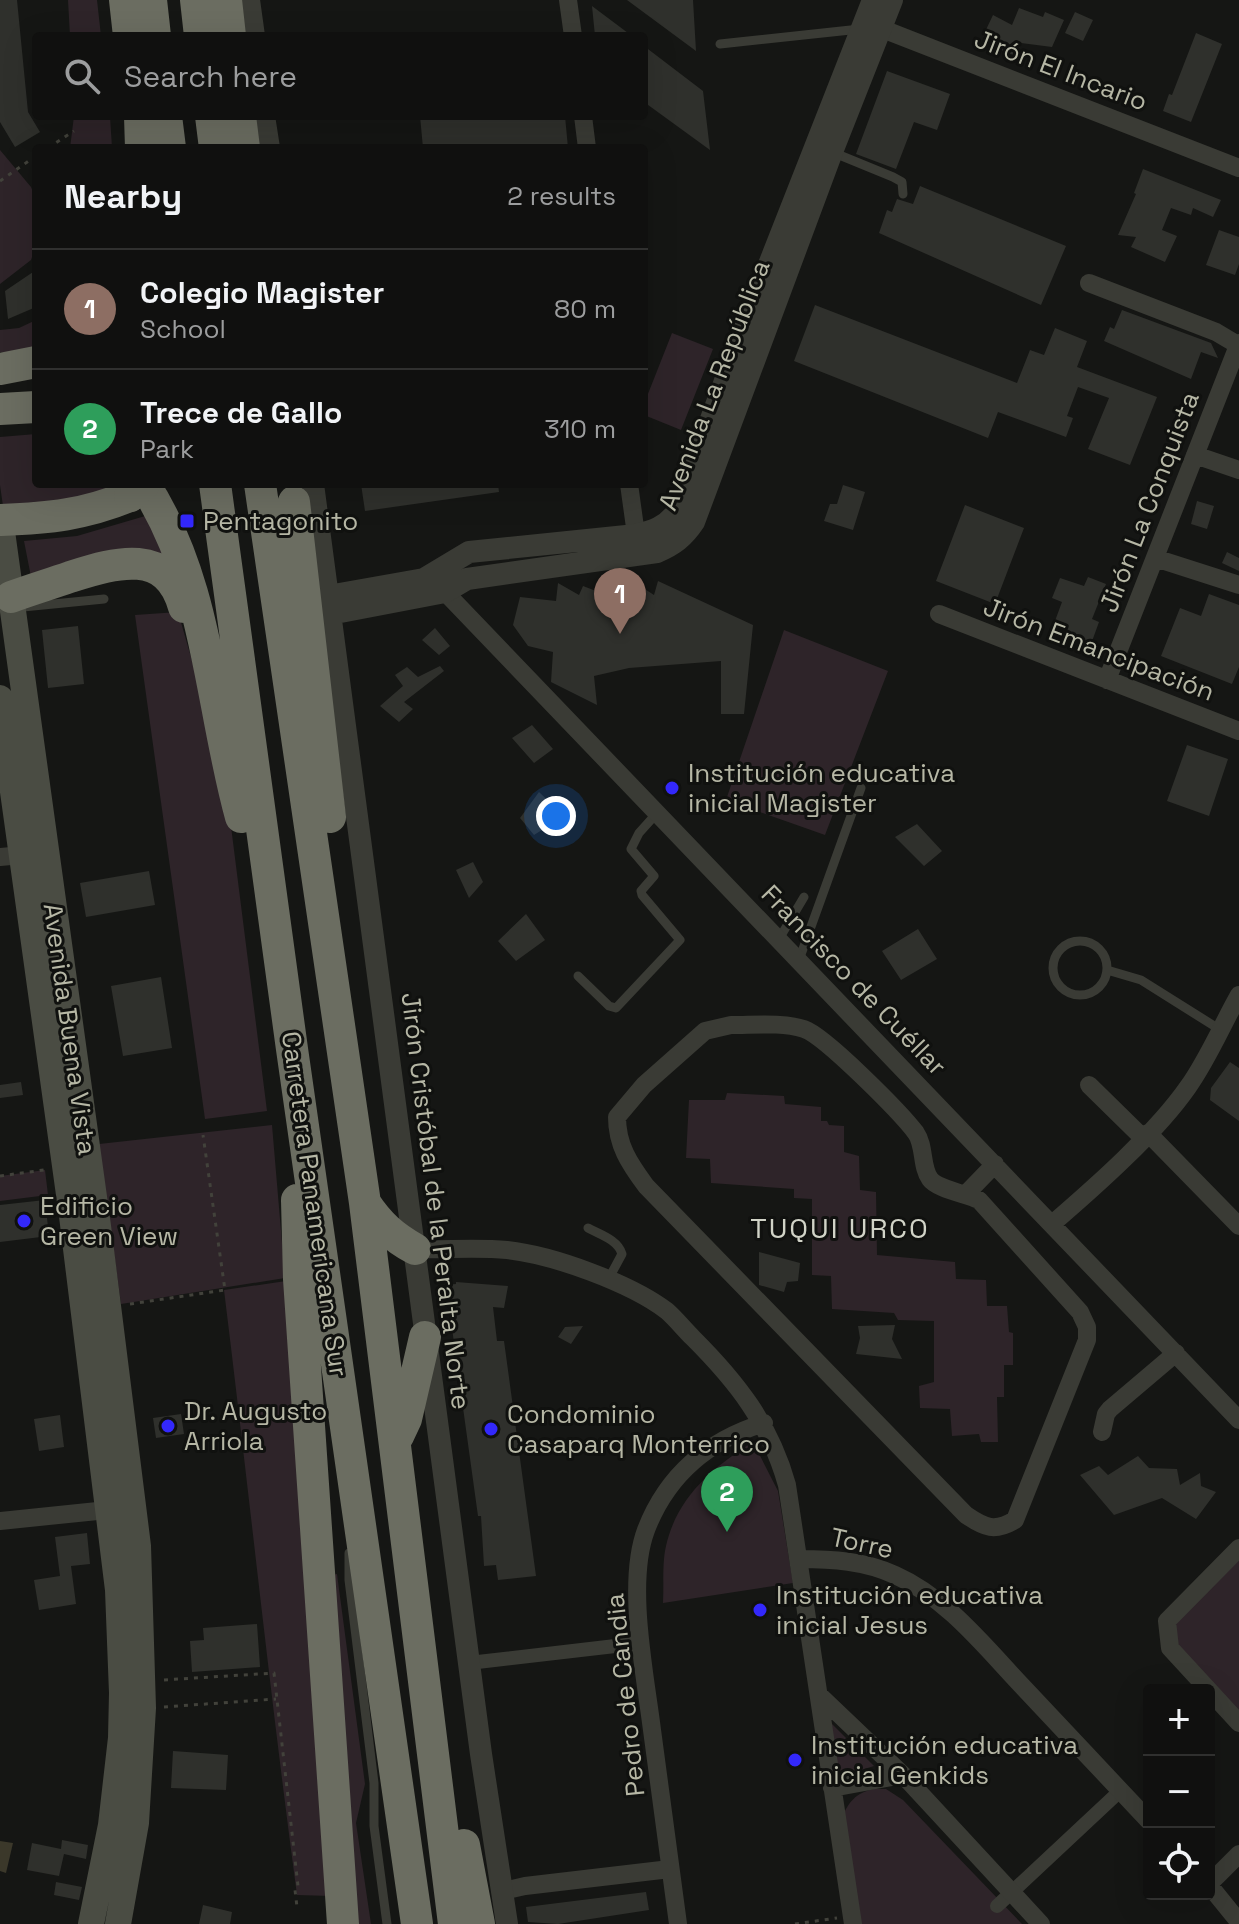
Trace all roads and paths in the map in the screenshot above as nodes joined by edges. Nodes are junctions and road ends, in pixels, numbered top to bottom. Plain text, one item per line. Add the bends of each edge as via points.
1 (125, 0) edge
2 (151, 0) edge
3 (196, 0) edge
4 (226, 0) edge
5 (249, 0) edge
6 (568, 0) edge
7 (873, 0) edge
8 (892, 0) edge
9 (871, 28) junction
10 (129, 32) edge
11 (155, 32) edge
12 (200, 32) edge
13 (230, 32) edge
14 (253, 32) edge
15 (572, 32) edge
16 (720, 44) dead end
17 (140, 120) edge
18 (166, 120) edge
19 (212, 120) edge
20 (240, 120) edge
21 (265, 120) edge
22 (584, 120) edge
23 (74, 131) dead end
24 (54, 144) edge
25 (141, 144) edge
26 (170, 144) edge
27 (214, 144) edge
28 (244, 144) edge
29 (268, 144) edge
30 (586, 144) edge
31 (832, 152) junction
32 (32, 159) edge
33 (1239, 168) edge
34 (0, 181) edge
35 (903, 194) dead end
36 (1089, 283) dead end
37 (1238, 344) edge
38 (32, 363) edge
39 (0, 369) edge
40 (32, 386) edge
41 (0, 388) edge
42 (32, 407) edge
43 (0, 409) edge
44 (32, 422) edge
45 (0, 423) edge
46 (1195, 455) junction
47 (1239, 470) edge
48 (139, 488) edge
49 (216, 488) edge
50 (261, 488) edge
51 (630, 488) edge
52 (303, 493) edge
53 (0, 519) edge
54 (638, 545) junction
55 (1155, 558) junction
56 (440, 584) junction
57 (1239, 585) edge
58 (104, 599) dead end
59 (8, 602) edge
60 (329, 605) junction
61 (939, 614) dead end
62 (1107, 680) junction
63 (0, 698) edge
64 (1239, 731) edge
65 (861, 788) dead end
66 (239, 812) junction
67 (657, 813) junction
68 (22, 855) edge
69 (804, 897) dead end
70 (779, 939) junction
71 (277, 940) junction
72 (328, 947) junction
73 (799, 960) junction
74 (1107, 970) junction
75 (578, 976) dead end
76 (1239, 995) edge
77 (1219, 1029) junction
78 (292, 1049) junction
79 (1089, 1085) dead end
80 (203, 1135) dead end
81 (1146, 1136) junction
82 (995, 1164) junction
83 (64, 1167) junction
84 (0, 1176) edge
85 (966, 1194) junction
86 (365, 1203) junction
87 (83, 1215) junction
88 (1052, 1224) junction
89 (1239, 1226) edge
90 (588, 1228) dead end
91 (415, 1249) junction
92 (608, 1280) junction
93 (122, 1305) dead end
94 (425, 1337) junction
95 (1176, 1353) junction
96 (1239, 1420) edge
97 (764, 1423) junction
98 (1102, 1432) dead end
99 (395, 1442) junction
100 (350, 1446) junction
101 (122, 1508) junction
102 (0, 1521) edge
103 (1239, 1548) edge
104 (799, 1559) junction
105 (641, 1643) junction
106 (469, 1663) junction
107 (144, 1681) junction
108 (819, 1695) junction
109 (276, 1699) junction
110 (143, 1708) junction
111 (1239, 1723) edge
112 (430, 1734) junction
113 (903, 1775) junction
114 (832, 1788) junction
115 (1120, 1791) junction
116 (1143, 1815) edge
117 (1239, 1854) edge
118 (670, 1869) junction
119 (1215, 1878) edge
120 (503, 1891) junction
121 (1215, 1892) edge
122 (1013, 1894) junction
123 (997, 1906) dead end
124 (297, 1907) dead end
125 (853, 1920) edge
126 (1239, 1922) edge
127 (91, 1924) edge
128 (118, 1924) edge
129 (343, 1924) edge
130 (387, 1924) edge
131 (417, 1924) edge
132 (454, 1924) edge
133 (479, 1924) edge
134 (507, 1924) edge
135 (678, 1924) edge
136 (795, 1924) edge
137 (1041, 1924) edge

1 - 10 highway
2 - 11 highway
3 - 12 highway
4 - 13 highway
5 - 14 street
6 - 15 street
7 - 9 street, Avenida La República
8 - 9 street, Avenida La República
9 - 16 lane
9 - 31 street, Avenida La República
9 - 33 street, Jirón El Incario
9 - 54 street, Avenida La República via 748,318 677,512
17 - 25 highway
18 - 26 highway
19 - 27 highway
20 - 28 highway
21 - 29 street
22 - 30 street
23 - 24 path
31 - 35 lane via 902,182
31 - 54 street, Avenida La República via 694,522 674,545 657,552
32 - 34 path
36 - 37 street
37 - 46 street, Jirón La Conquista
38 - 39 highway
40 - 41 highway
42 - 43 highway
44 - 45 highway
46 - 47 street
46 - 55 street, Jirón La Conquista
48 - 53 highway via 95,510
48 - 66 highway via 173,538 192,589
49 - 71 highway, Carretera Panamericana Sur
50 - 72 highway, Carretera Panamericana Sur
51 - 54 street
52 - 60 street, Jirón Cristóbal de la Peralta Norte
52 - 72 highway via 338,912
53 - 59 main road, Avenida Buena Vista
54 - 56 street, Avenida La República
55 - 57 street
55 - 62 street, Jirón La Conquista
56 - 60 street, Avenida La República
56 - 67 street, Francisco de Cuéllar
58 - 59 lane
59 - 66 highway via 114,564 139,563 169,578 182,602
59 - 68 main road, Avenida Buena Vista
60 - 91 street, Jirón Cristóbal de la Peralta Norte
61 - 62 street, Jirón Emancipación
62 - 64 street, Jirón Emancipación
63 - 68 main road, Avenida Buena Vista
65 - 73 lane
66 - 71 highway
67 - 70 street, Francisco de Cuéllar
67 - 75 lane via 631,849 654,876 642,895 680,940 616,1008
68 - 83 main road, Avenida Buena Vista
68 - 87 main road, Avenida Buena Vista
69 - 70 lane
70 - 73 street, Francisco de Cuéllar
71 - 78 highway, Carretera Panamericana Sur
72 - 86 highway, Carretera Panamericana Sur
73 - 82 street, Francisco de Cuéllar
74 - 74 lane via 1099,949 1078,941 1063,946 1052,966 1060,987 1082,996 1102,985
74 - 77 lane via 1141,980
76 - 77 street
77 - 81 street via 1186,1090
78 - 100 highway, Carretera Panamericana Sur
78 - 129 highway via 299,1279
79 - 81 street
80 - 93 path via 225,1290
81 - 88 street
81 - 89 street
82 - 85 street
82 - 88 street, Francisco de Cuéllar
83 - 84 path
83 - 87 main road, Avenida Buena Vista
85 - 85 street via 939,1187 929,1178 917,1135 841,1054 807,1030 731,1025 705,1031 644,1085 617,1117 626,1159 646,1186 966,1515 983,1527 1004,1526 1015,1520 1087,1340 1087,1327 1080,1312 979,1200
86 - 91 highway via 383,1228
86 - 99 highway, Carretera Panamericana Sur
87 - 101 main road, Avenida Buena Vista
88 - 95 street, Francisco de Cuéllar
90 - 92 lane via 621,1249
91 - 92 street via 508,1250
91 - 94 street, Jirón Cristóbal de la Peralta Norte
92 - 97 street via 667,1311 722,1367
94 - 99 highway via 406,1419
94 - 106 street, Jirón Cristóbal de la Peralta Norte
95 - 96 street, Francisco de Cuéllar
95 - 98 street via 1110,1409
97 - 104 street via 787,1485
97 - 105 street, Pedro de Candia via 715,1444 686,1465 667,1491 646,1529 639,1558
99 - 112 highway, Carretera Panamericana Sur
100 - 130 lane via 349,1580
100 - 131 highway, Carretera Panamericana Sur
101 - 102 street
101 - 107 main road, Avenida Buena Vista via 141,1588
101 - 127 main road, Avenida Buena Vista via 121,1738
103 - 111 street via 1167,1621 1170,1648
104 - 108 street
104 - 115 street, Torre via 867,1566 923,1591 972,1633
105 - 106 street
105 - 118 street, Pedro de Candia
106 - 120 street, Jirón Cristóbal de la Peralta Norte
107 - 109 path via 274,1673
107 - 110 main road, Avenida Buena Vista
108 - 113 street
108 - 114 street
109 - 110 path
109 - 124 path
110 - 128 main road, Avenida Buena Vista via 136,1823
112 - 132 highway, Carretera Panamericana Sur
112 - 133 highway via 459,1816
113 - 114 street
113 - 122 street
114 - 125 street
115 - 116 street, Torre
115 - 122 street
117 - 119 street
118 - 120 street
118 - 135 street, Pedro de Candia
120 - 134 street, Jirón Cristóbal de la Peralta Norte
121 - 126 street
122 - 123 street
122 - 137 street
125 - 136 path

